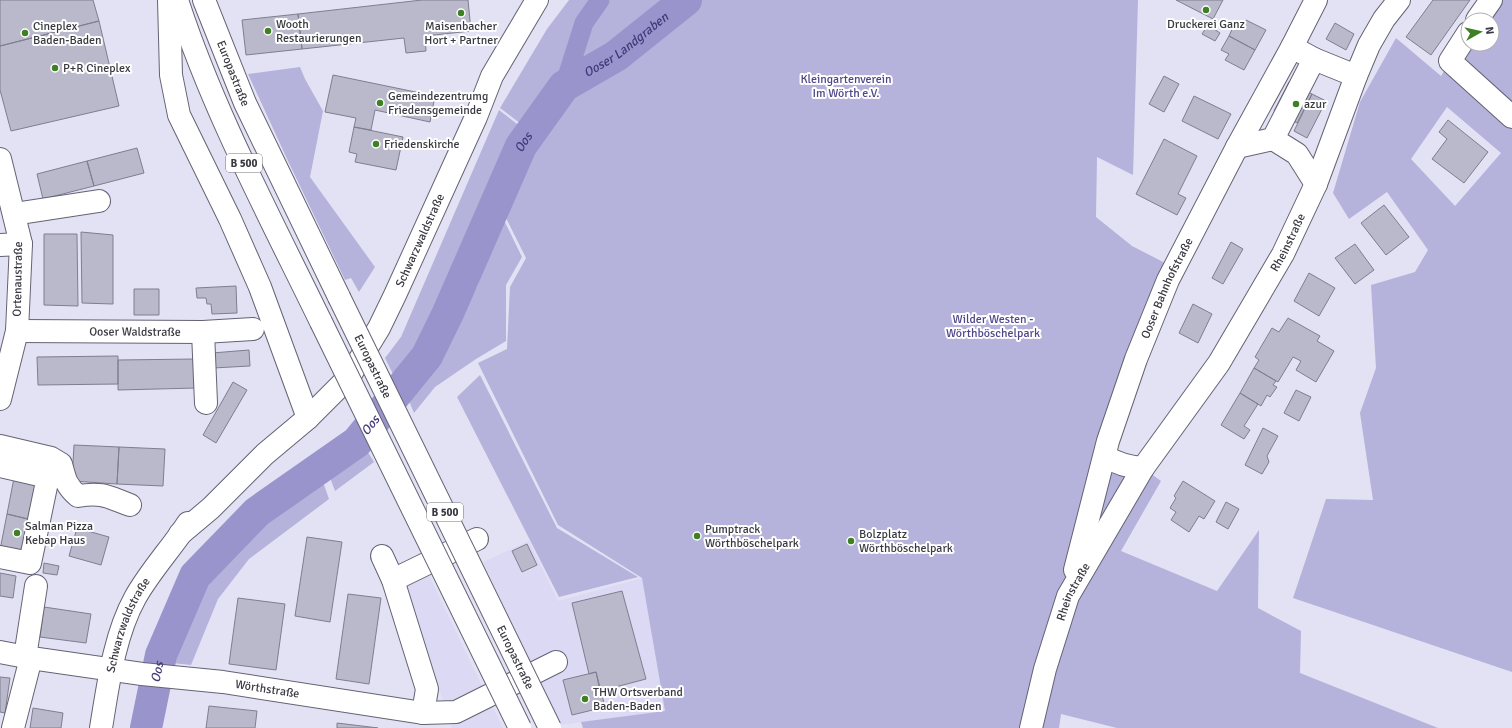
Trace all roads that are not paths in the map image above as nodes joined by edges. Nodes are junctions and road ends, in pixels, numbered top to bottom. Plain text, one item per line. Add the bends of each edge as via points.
1 (169, 0) edge
2 (177, 0) edge
3 (204, 0) edge
4 (537, 0) edge
5 (1316, 0) edge
6 (1399, 0) edge
7 (1491, 0) edge
8 (1483, 12) edge
9 (1460, 45) edge
10 (1292, 47) junction
11 (1314, 59) junction
12 (1356, 76) junction
13 (1512, 117) edge
14 (1273, 139) junction
15 (1237, 147) junction
16 (0, 159) edge
17 (1316, 184) junction
18 (99, 201) dead end
19 (14, 214) junction
20 (10, 244) edge
21 (253, 329) dead end
22 (203, 332) junction
23 (10, 343) edge
24 (0, 399) edge
25 (206, 402) dead end
26 (308, 418) junction
27 (0, 446) edge
28 (1105, 456) junction
29 (0, 466) edge
30 (1143, 468) junction
31 (130, 505) dead end
32 (477, 539) dead end
33 (0, 549) edge
34 (382, 556) dead end
35 (393, 580) junction
36 (36, 586) dead end
37 (1068, 596) junction
38 (0, 652) edge
39 (28, 658) junction
40 (556, 662) dead end
41 (112, 670) junction
42 (423, 713) junction
43 (13, 728) edge
44 (101, 728) edge
45 (439, 728) edge
46 (520, 728) edge
47 (550, 728) edge
48 (1031, 728) edge

1 - 26 street via 171,74 179,115 258,281
2 - 46 street, Europastraße / B 500, bridge via 236,146
3 - 47 street, Europastraße / B 500, bridge via 245,103
4 - 26 street, Schwarzwaldstraße via 492,76 476,117 379,328 349,377
5 - 10 street, Ooser Bahnhofstraße
6 - 12 street, Rheinstraße via 1369,45
7 - 8 street
9 - 13 street via 1450,61
10 - 11 street
10 - 15 street, Ooser Bahnhofstraße
11 - 12 street
11 - 14 street
12 - 17 street, Rheinstraße
14 - 15 street
14 - 17 street via 1297,154
15 - 28 street, Ooser Bahnhofstraße via 1168,280 1136,359
16 - 19 street, Ortenaustraße
17 - 30 street, Rheinstraße via 1283,254 1227,350
18 - 19 street
19 - 20 street, Ortenaustraße
20 - 23 street, Ortenaustraße
21 - 22 street, Ooser Waldstraße
22 - 23 street, Ooser Waldstraße
22 - 25 street
23 - 24 street, Ortenaustraße
26 - 41 street, Schwarzwaldstraße via 265,454 211,508 180,534 134,600 123,628
27 - 31 street via 51,458 62,464 65,480 70,490 78,496 102,494
28 - 30 street via 1115,463
28 - 37 street, Ooser Bahnhofstraße
29 - 33 street via 48,477 30,563
30 - 37 street, Rheinstraße
32 - 35 street
34 - 35 street
35 - 42 street via 427,689
36 - 39 street
37 - 48 street, Rheinstraße via 1045,669
38 - 39 street, Wörthstraße
39 - 41 street, Wörthstraße
39 - 43 street
40 - 42 street, Wörthstraße via 456,712
41 - 42 street, Wörthstraße via 230,684
41 - 44 street, Schwarzwaldstraße
42 - 45 street

